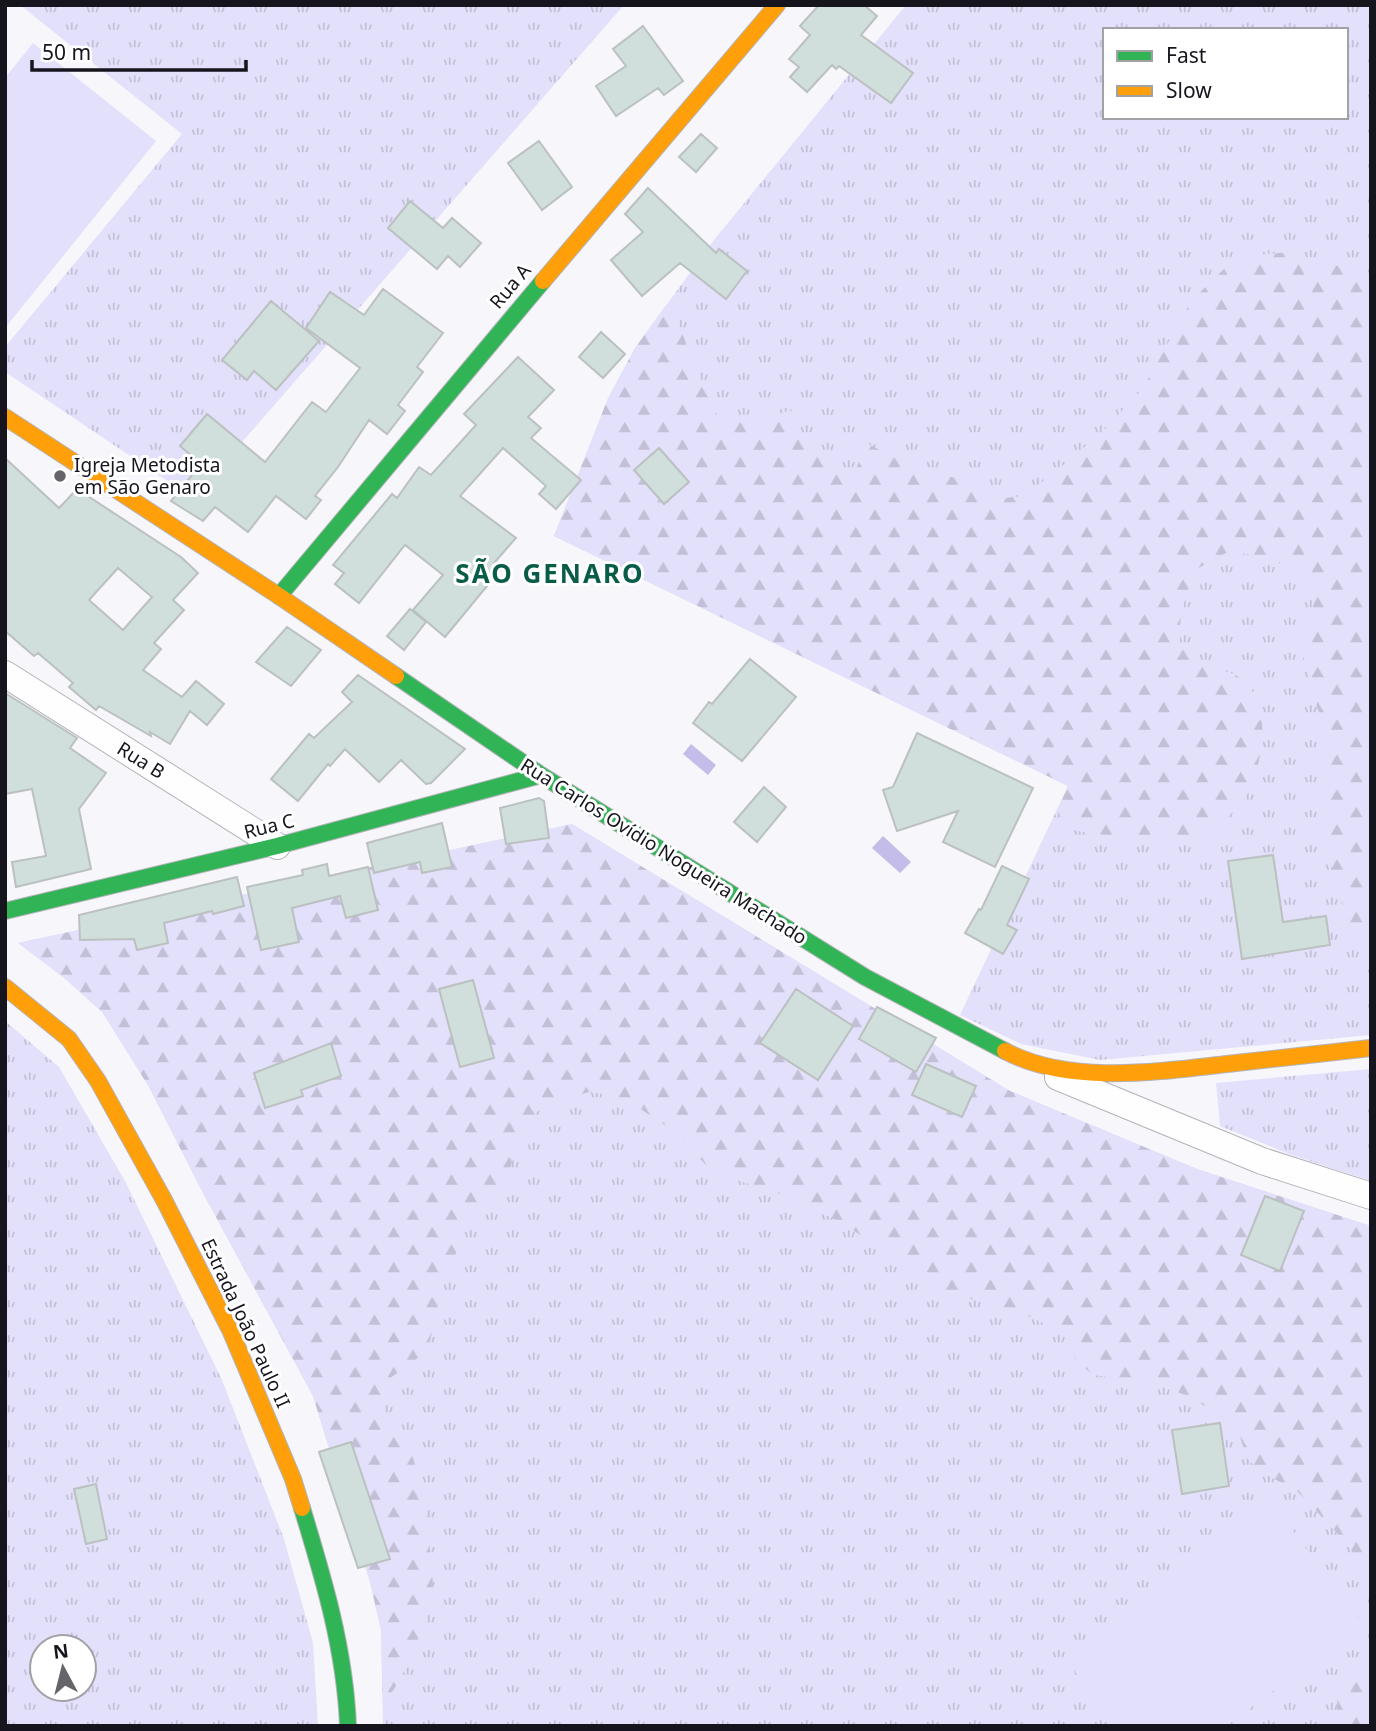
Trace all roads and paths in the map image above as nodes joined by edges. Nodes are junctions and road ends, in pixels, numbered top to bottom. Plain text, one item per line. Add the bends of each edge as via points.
1 (777, 5) edge
2 (5, 417) edge
3 (279, 596) junction
4 (5, 674) edge
5 (541, 775) junction
6 (277, 846) junction
7 (5, 911) edge
8 (5, 987) edge
9 (1371, 1048) edge
10 (1022, 1060) junction
11 (1371, 1196) edge
12 (348, 1726) edge

1 - 3 street, Rua A
2 - 3 street, Rua Carlos Ovídio Nogueira Machado
3 - 5 street, Rua Carlos Ovídio Nogueira Machado
4 - 6 street, Rua B
5 - 6 street, Rua C
5 - 10 street, Rua Carlos Ovídio Nogueira Machado via 864,977
6 - 7 street, Rua C
8 - 12 street, Estrada João Paulo II via 69,1038 99,1081 231,1332 293,1479 317,1557 339,1639
9 - 10 street via 1135,1074 1084,1072
10 - 11 street, Rua Carlos Ovídio Nogueira Machado via 1262,1161

